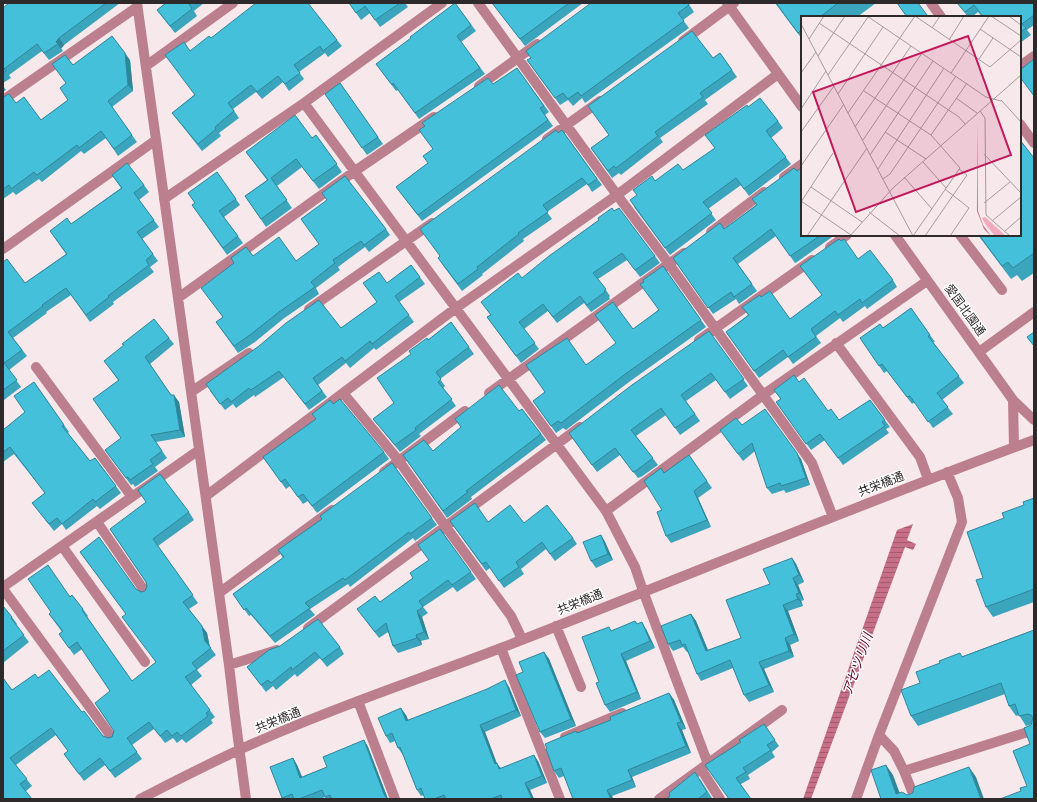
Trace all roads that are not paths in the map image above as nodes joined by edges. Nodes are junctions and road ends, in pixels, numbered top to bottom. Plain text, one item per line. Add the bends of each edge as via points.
1 (232, 3) edge
2 (442, 3) edge
3 (478, 3) edge
4 (931, 3) edge
5 (730, 4) edge
6 (137, 5) edge
7 (940, 16) edge
8 (543, 40) edge
9 (673, 48) edge
10 (1034, 56) edge
11 (518, 59) junction
12 (1021, 65) edge
13 (146, 66) junction
14 (778, 74) junction
15 (472, 90) edge
16 (610, 93) edge
17 (3, 100) edge
18 (304, 103) junction
19 (801, 103) edge
20 (440, 113) edge
21 (566, 125) junction
22 (1021, 125) edge
23 (156, 140) junction
24 (1034, 142) edge
25 (541, 144) edge
26 (801, 165) edge
27 (355, 171) junction
28 (617, 195) junction
29 (164, 199) junction
30 (438, 218) edge
31 (846, 236) edge
32 (895, 236) edge
33 (961, 236) edge
34 (406, 241) junction
35 (3, 249) edge
36 (669, 264) junction
37 (927, 281) junction
38 (1002, 290) dead end
39 (178, 298) junction
40 (456, 308) junction
41 (1034, 312) edge
42 (299, 316) edge
43 (716, 328) junction
44 (836, 343) junction
45 (690, 346) edge
46 (258, 347) edge
47 (979, 352) junction
48 (36, 367) dead end
49 (509, 379) junction
50 (191, 392) junction
51 (343, 393) junction
52 (763, 395) junction
53 (484, 397) edge
54 (1013, 400) junction
55 (472, 406) edge
56 (589, 420) edge
57 (1034, 420) edge
58 (1034, 440) edge
59 (558, 444) junction
60 (1014, 447) junction
61 (199, 450) junction
62 (399, 462) junction
63 (947, 472) junction
64 (373, 480) edge
65 (928, 480) junction
66 (206, 496) junction
67 (132, 497) junction
68 (341, 504) edge
69 (606, 511) junction
70 (833, 517) junction
71 (97, 522) junction
72 (446, 527) junction
73 (62, 546) junction
74 (3, 588) edge
75 (643, 592) junction
76 (219, 593) junction
77 (146, 594) edge
78 (556, 626) junction
79 (300, 634) edge
80 (522, 639) junction
81 (287, 644) edge
82 (501, 648) junction
83 (145, 662) dead end
84 (229, 665) junction
85 (581, 687) dead end
86 (358, 701) junction
87 (631, 710) edge
88 (782, 710) dead end
89 (1034, 730) edge
90 (878, 735) junction
91 (113, 739) edge
92 (546, 745) junction
93 (240, 750) junction
94 (705, 767) junction
95 (904, 771) junction
96 (140, 799) edge
97 (246, 799) edge
98 (395, 799) edge
99 (560, 799) edge
100 (659, 799) edge
101 (720, 799) edge
102 (856, 799) edge
103 (915, 799) edge

1 - 13 street
2 - 18 street
3 - 11 street
4 - 7 street
5 - 9 street
5 - 14 street
6 - 13 street
6 - 17 street
8 - 11 street
10 - 12 street
11 - 15 street
11 - 21 street
13 - 23 street
14 - 19 street
14 - 28 street
16 - 21 street
18 - 27 street
18 - 29 street
20 - 27 street
21 - 25 street
21 - 28 street
22 - 24 street
23 - 29 street
23 - 35 street
26 - 36 street
27 - 34 street
27 - 39 street
28 - 36 street
28 - 40 street
29 - 39 street
30 - 34 street
31 - 43 street
32 - 37 street, 愛国北園通
33 - 38 street
34 - 40 street
34 - 42 street
36 - 43 street
36 - 49 street
37 - 44 street
37 - 47 street, 愛国北園通
39 - 50 street
40 - 49 street
40 - 51 street
41 - 47 street
43 - 45 street
43 - 52 street
44 - 52 street
44 - 65 street via 920,457
46 - 50 street
47 - 54 street, 愛国北園通
48 - 67 street
49 - 53 street
49 - 59 street
50 - 61 street
51 - 62 street
51 - 66 street
52 - 69 street
52 - 70 street via 812,463
54 - 57 street, 愛国北園通
54 - 60 street
55 - 62 street
56 - 59 street
58 - 60 street, 共栄橋通
59 - 69 street
59 - 72 street
60 - 63 street, 共栄橋通
61 - 66 street
61 - 67 street
62 - 64 street
62 - 72 street
63 - 65 street, 共栄橋通
63 - 90 street via 958,498 962,522
65 - 70 street, 共栄橋通
66 - 76 street
67 - 71 street
68 - 76 street
69 - 75 street via 635,567
70 - 75 street, 共栄橋通
71 - 73 street
71 - 77 street
72 - 79 street
72 - 80 street via 511,616
73 - 74 street
73 - 83 street
74 - 91 street
75 - 78 street, 共栄橋通
75 - 94 street
76 - 84 street
78 - 80 street, 共栄橋通
78 - 85 street
80 - 82 street, 共栄橋通
81 - 84 street
82 - 86 street, 共栄橋通
82 - 92 street
84 - 93 street
86 - 93 street, 共栄橋通
86 - 98 street
87 - 92 street
88 - 94 street
89 - 95 street
90 - 95 street via 894,751
90 - 102 street
92 - 99 street
93 - 96 street, 共栄橋通
93 - 97 street
94 - 100 street
94 - 101 street
95 - 103 street

